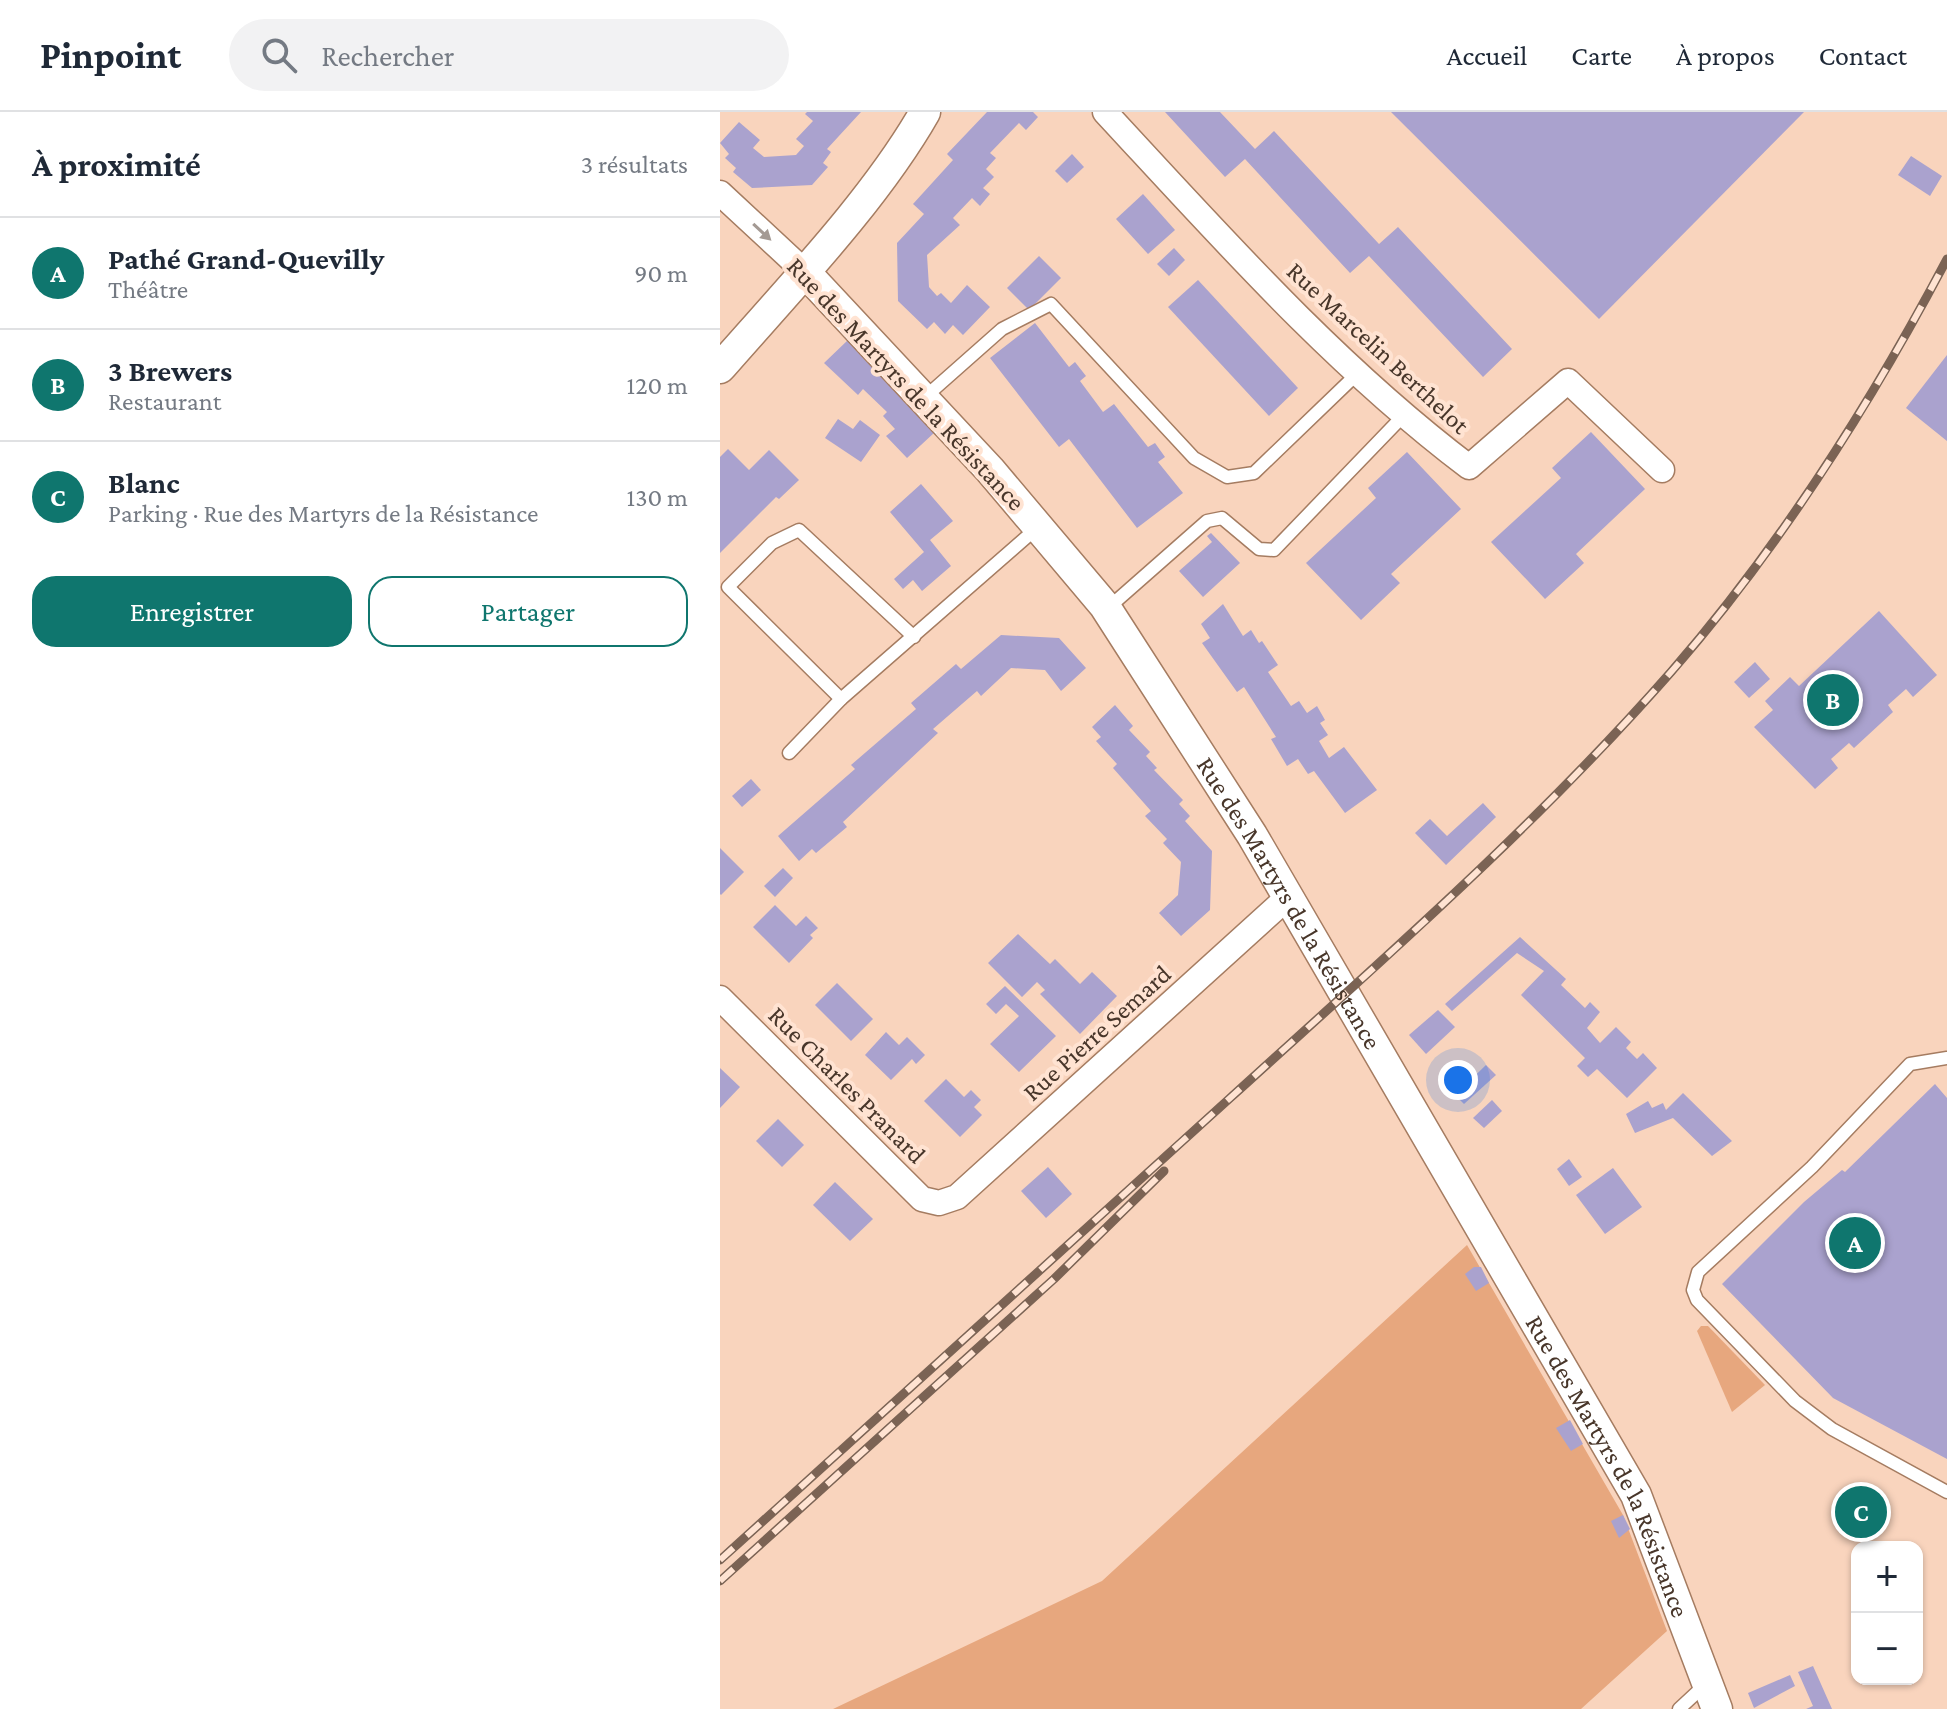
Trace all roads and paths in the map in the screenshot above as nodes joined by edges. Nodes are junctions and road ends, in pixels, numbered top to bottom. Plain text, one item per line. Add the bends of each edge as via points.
1 (925, 112) edge
2 (1105, 112) edge
3 (720, 193) edge
4 (804, 271) junction
5 (720, 368) edge
6 (1359, 372) junction
7 (924, 398) junction
8 (1404, 415) junction
9 (1662, 470) dead end
10 (1038, 527) junction
11 (724, 592) edge
12 (1107, 609) junction
13 (914, 637) junction
14 (841, 699) junction
15 (789, 753) dead end
16 (1288, 897) junction
17 (720, 998) edge
18 (1946, 1057) edge
19 (939, 1203) joint
20 (1947, 1492) edge
21 (1712, 1696) edge
22 (1679, 1709) edge

1 - 4 street via 907,143
2 - 6 street, Rue Marcelin Berthelot via 1242,260
3 -> 4 street, Rue des Martyrs de la Résistance
4 - 5 street
4 - 7 street, Rue des Martyrs de la Résistance
6 - 7 lane via 1254,473 1227,477 1194,458 1051,304 1002,329
6 - 8 street, Rue Marcelin Berthelot
7 - 10 street, Rue des Martyrs de la Résistance
8 - 9 street, Rue Marcelin Berthelot via 1469,467 1568,381
8 - 12 lane via 1274,550 1259,549 1222,518 1207,521
10 - 12 street, Rue des Martyrs de la Résistance
10 - 13 lane
11 - 13 lane via 772,543 799,530
11 - 14 lane
12 - 16 street, Rue des Martyrs de la Résistance
13 - 14 lane
14 - 15 lane
16 - 19 street, Rue Pierre Semard via 957,1197
16 - 21 street, Rue des Martyrs de la Résistance via 1636,1495
17 - 19 street, Rue Charles Pranard via 922,1199
18 - 20 lane via 1910,1064 1833,1147 1698,1272 1693,1290 1704,1308 1795,1401 1832,1429
21 - 22 lane

